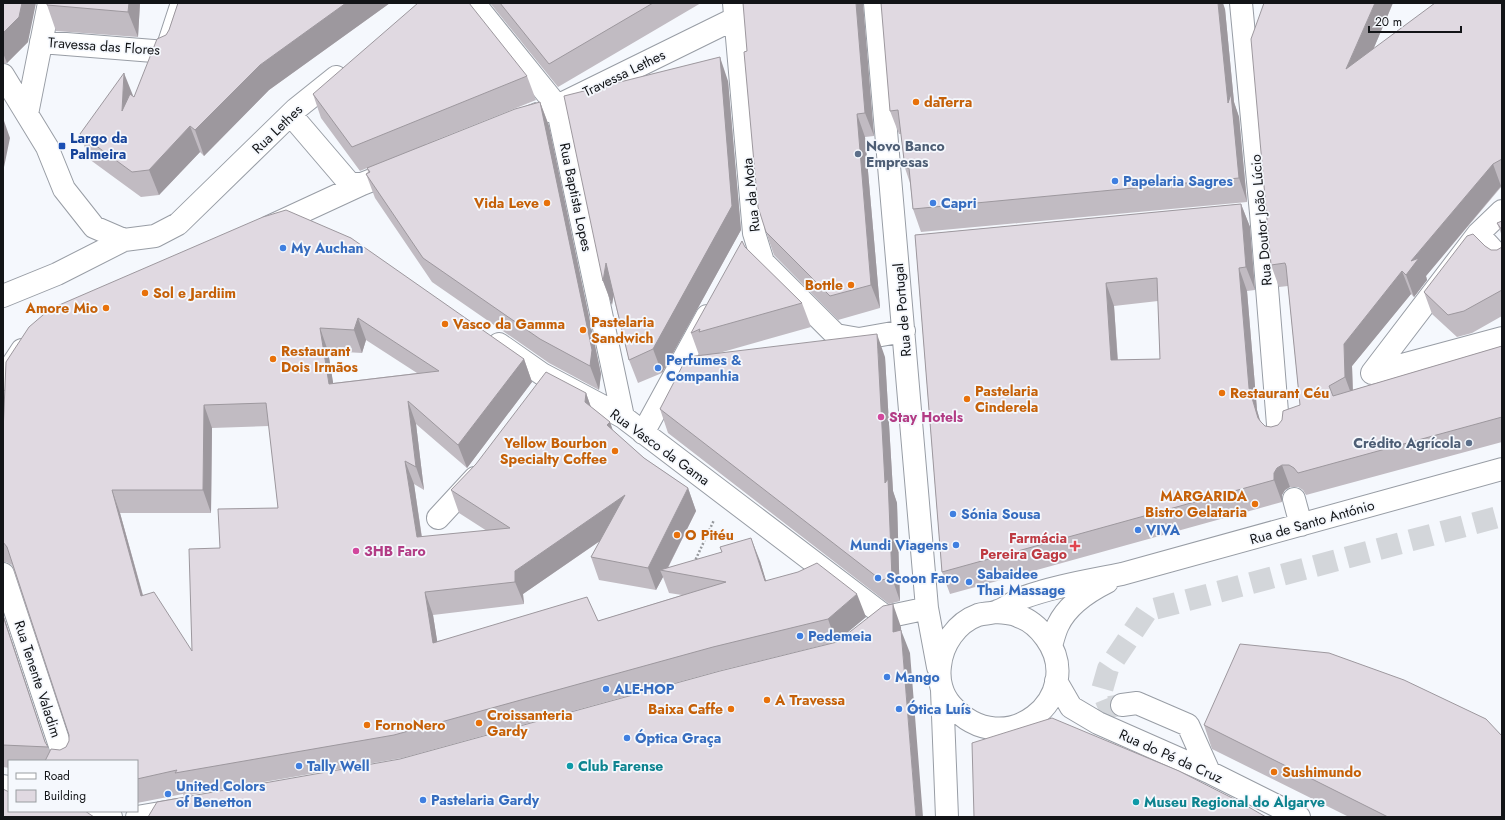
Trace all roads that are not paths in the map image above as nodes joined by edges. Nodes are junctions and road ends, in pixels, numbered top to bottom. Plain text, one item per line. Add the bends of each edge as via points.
1 (48, 3) edge
2 (182, 3) edge
3 (474, 3) edge
4 (875, 3) edge
5 (1241, 3) edge
6 (734, 11) edge
7 (41, 42) junction
8 (350, 66) edge
9 (3, 75) edge
10 (557, 106) junction
11 (27, 114) junction
12 (290, 115) junction
13 (500, 129) edge
14 (413, 163) edge
15 (362, 184) junction
16 (1502, 211) edge
17 (1261, 213) junction
18 (1237, 216) edge
19 (290, 218) junction
20 (318, 230) edge
21 (754, 233) junction
22 (1478, 234) junction
23 (249, 236) edge
24 (124, 240) junction
25 (742, 253) edge
26 (1502, 260) edge
27 (3, 296) edge
28 (715, 302) edge
29 (904, 331) junction
30 (483, 332) edge
31 (34, 337) edge
32 (1502, 338) edge
33 (551, 378) junction
34 (3, 379) edge
35 (536, 397) edge
36 (623, 417) junction
37 (643, 432) junction
38 (1279, 437) edge
39 (489, 460) edge
40 (1502, 469) edge
41 (1294, 499) dead end
42 (438, 518) dead end
43 (1300, 524) junction
44 (3, 574) edge
45 (1122, 574) junction
46 (997, 612) junction
47 (924, 613) junction
48 (1051, 646) junction
49 (940, 680) junction
50 (1056, 681) junction
51 (1122, 705) tunnel mouth
52 (65, 760) edge
53 (1209, 772) junction
54 (200, 806) edge
55 (101, 812) edge
56 (111, 817) edge
57 (137, 817) edge
58 (947, 817) edge
59 (1299, 817) edge

1 - 7 street
2 - 7 street, Travessa das Flores via 166,52
3 - 10 street, Rua Baptista Lopes
4 - 29 street, Rua de Portugal via 904,246
5 - 17 street, Rua Doutor João Lúcio
6 - 10 street, Travessa Lethes
6 - 21 street, Rua da Mota
7 - 11 street
8 - 12 street, Rua Lethes
9 - 11 street
10 - 13 street, Travessa Lethes
10 - 36 street, Rua Baptista Lopes
11 - 24 street via 47,147 64,189 94,227
12 - 15 street via 350,184
12 - 24 street, Rua Lethes via 178,224 155,236
14 - 15 street
15 - 19 street
16 - 22 street
17 - 18 street
17 - 38 street, Rua Doutor João Lúcio
19 - 20 street
19 - 23 street
21 - 25 street
21 - 29 street, Rua da Mota via 763,262 836,335 859,339
22 - 26 street
22 - 32 street via 1372,373
24 - 27 street via 57,274
28 - 37 street
29 - 47 street, Rua de Portugal
30 - 33 street, Rua Vasco da Gama
31 - 34 street
33 - 35 street
33 - 36 street, Rua Vasco da Gama
36 - 37 street, Rua Vasco da Gama
37 - 47 street, Rua Vasco da Gama via 726,495 878,624
39 - 42 street
40 - 43 street, Rua de Santo António
41 - 43 street
43 - 45 street, Rua de Santo António
44 - 52 street, Rua Tenente Valadim
45 - 46 street via 1061,586 1021,599
45 - 48 street via 1087,592 1058,624
46 - 48 street via 1018,616 1038,627
46 - 49 street via 978,616 964,623 949,637 941,655
47 - 49 street, Rua de Portugal
48 - 50 street via 1057,664
49 - 50 street via 948,702 961,717 978,726 993,729 1013,728 1034,717 1049,701
49 - 58 street
50 - 53 street, Rua do Pé da Cruz via 1071,707 1098,723
51 - 53 street via 1137,703 1188,725
53 - 59 street, Rua do Pé da Cruz
54 - 57 street
55 - 56 street

